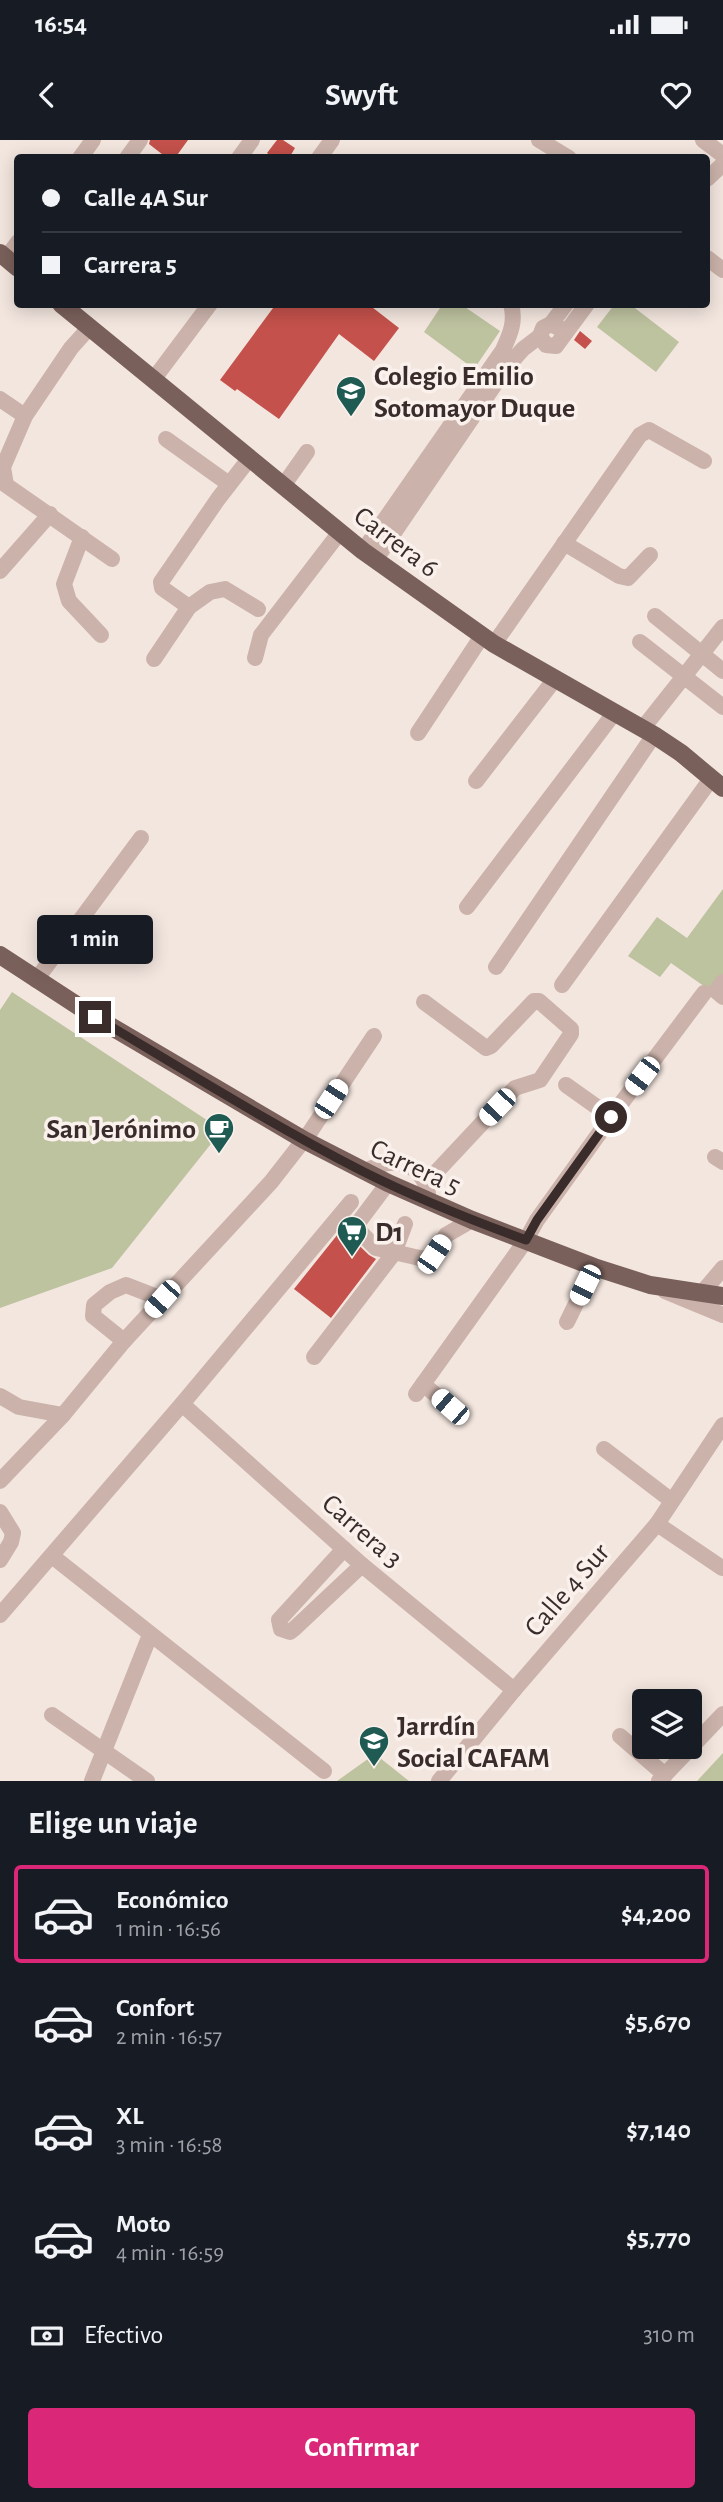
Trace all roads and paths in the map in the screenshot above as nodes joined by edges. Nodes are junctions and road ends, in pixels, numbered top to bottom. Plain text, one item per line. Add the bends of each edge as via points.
1 (539, 140) edge
2 (562, 154) edge
3 (66, 308) edge
4 (207, 308) edge
5 (512, 308) edge
6 (564, 308) edge
7 (582, 308) edge
8 (89, 328) junction
9 (552, 332) junction
10 (153, 380) junction
11 (0, 399) edge
12 (25, 416) junction
13 (166, 439) dead end
14 (307, 452) dead end
15 (249, 459) junction
16 (704, 461) dead end
17 (229, 484) junction
18 (283, 486) junction
19 (50, 514) junction
20 (340, 532) junction
21 (82, 537) junction
22 (564, 543) junction
23 (369, 555) junction
24 (650, 555) dead end
25 (112, 559) dead end
26 (0, 571) edge
27 (189, 607) junction
28 (258, 609) dead end
29 (655, 616) dead end
30 (723, 627) edge
31 (101, 635) dead end
32 (488, 640) junction
33 (640, 642) dead end
34 (702, 653) junction
35 (255, 658) dead end
36 (154, 659) dead end
37 (723, 671) edge
38 (684, 676) junction
39 (555, 678) junction
40 (723, 707) edge
41 (615, 712) junction
42 (649, 732) junction
43 (418, 733) dead end
44 (476, 781) dead end
45 (717, 783) edge
46 (141, 838) dead end
47 (467, 907) dead end
48 (4, 963) edge
49 (496, 967) dead end
50 (36, 980) junction
51 (562, 985) dead end
52 (716, 991) edge
53 (424, 1002) dead end
54 (374, 1036) dead end
55 (566, 1085) dead end
56 (611, 1117) junction
57 (304, 1140) junction
58 (365, 1172) junction
59 (388, 1183) junction
60 (426, 1183) junction
61 (351, 1202) dead end
62 (430, 1202) junction
63 (472, 1220) junction
64 (405, 1224) dead end
65 (526, 1240) junction
66 (394, 1253) junction
67 (594, 1266) junction
68 (723, 1268) edge
69 (650, 1285) junction
70 (701, 1294) junction
71 (723, 1296) edge
72 (162, 1299) junction
73 (723, 1315) edge
74 (567, 1322) dead end
75 (124, 1341) junction
76 (314, 1357) dead end
77 (0, 1396) edge
78 (182, 1404) junction
79 (450, 1407) dead end
80 (63, 1415) junction
81 (723, 1425) edge
82 (604, 1449) dead end
83 (0, 1480) edge
84 (672, 1501) junction
85 (0, 1512) edge
86 (657, 1524) junction
87 (344, 1549) junction
88 (52, 1556) junction
89 (0, 1560) edge
90 (362, 1565) junction
91 (722, 1568) edge
92 (0, 1615) edge
93 (150, 1635) junction
94 (514, 1690) junction
95 (52, 1715) dead end
96 (721, 1719) edge
97 (620, 1736) dead end
98 (104, 1749) junction
99 (324, 1771) dead end
100 (662, 1778) edge
101 (92, 1781) edge
102 (147, 1781) edge
103 (439, 1781) edge

1 - 2 street
3 - 8 main road, Carrera 6
4 - 10 street
5 - 23 street via 511,333 503,350
6 - 9 street
7 - 9 street
8 - 10 main road, Carrera 6
8 - 12 street
9 - 23 street via 523,349 506,368
10 - 15 main road, Carrera 6
11 - 12 street
12 - 19 street via 3,467 6,485
13 - 17 street
14 - 18 street
15 - 17 street
15 - 18 main road, Carrera 6
16 - 22 street via 649,430 640,435
17 - 27 street via 161,582 162,588
18 - 20 main road, Carrera 6
19 - 21 street
19 - 26 street
20 - 23 main road, Carrera 6
20 - 35 street via 261,635
21 - 25 street
21 - 31 street via 64,584 69,601
22 - 24 street via 628,578
22 - 32 street
23 - 32 main road, Carrera 6
27 - 28 street via 209,592 225,589
27 - 36 street
29 - 34 street
30 - 34 street
32 - 39 main road, Carrera 6
32 - 43 street
33 - 38 street
34 - 37 street
34 - 38 street
38 - 40 street
38 - 42 street via 661,704
39 - 41 main road, Carrera 6
39 - 44 street
41 - 42 main road, Carrera 6
41 - 47 street
42 - 45 main road, Carrera 6
42 - 49 street
45 - 51 street
46 - 50 street
48 - 50 main road, Carrera 5
50 - 57 main road, Carrera 5
52 - 56 street
53 - 60 street via 486,1048 534,1000 571,1029 540,1080 515,1088
54 - 57 street
55 - 56 street
56 - 65 street
57 - 58 main road, Carrera 5
57 - 72 street
58 - 59 main road, Carrera 5
58 - 60 street via 377,1164 398,1163 417,1172
59 - 62 main road, Carrera 5
59 - 66 street via 355,1227 376,1248
60 - 62 street
61 - 78 street
62 - 63 main road, Carrera 5
63 - 65 main road, Carrera 5
63 - 66 street via 446,1236 434,1254 424,1259
64 - 66 street
65 - 67 main road, Carrera 5
65 - 79 street via 419,1389
66 - 76 street
67 - 69 main road, Carrera 5
67 - 74 street
68 - 70 street
69 - 70 main road
69 - 73 street, Carrera 5
70 - 71 main road
72 - 75 street
72 - 75 street via 126,1285 94,1305 93,1316
75 - 80 street
77 - 80 street via 19,1407
78 - 87 street, Carrera 3
78 - 88 street
80 - 83 street
81 - 84 street, Calle 4 Sur
82 - 84 street
84 - 86 street, Calle 4 Sur
85 - 89 street via 13,1534
86 - 91 street
86 - 94 street, Calle 4 Sur
87 - 90 street, Carrera 3
87 - 90 street via 279,1620 281,1629 290,1632 296,1628
88 - 92 street
88 - 93 street
90 - 94 street, Carrera 3
93 - 98 street
93 - 99 street
94 - 103 street, Calle 4 Sur
95 - 98 street
96 - 100 street
97 - 100 street
98 - 101 street
98 - 102 street

